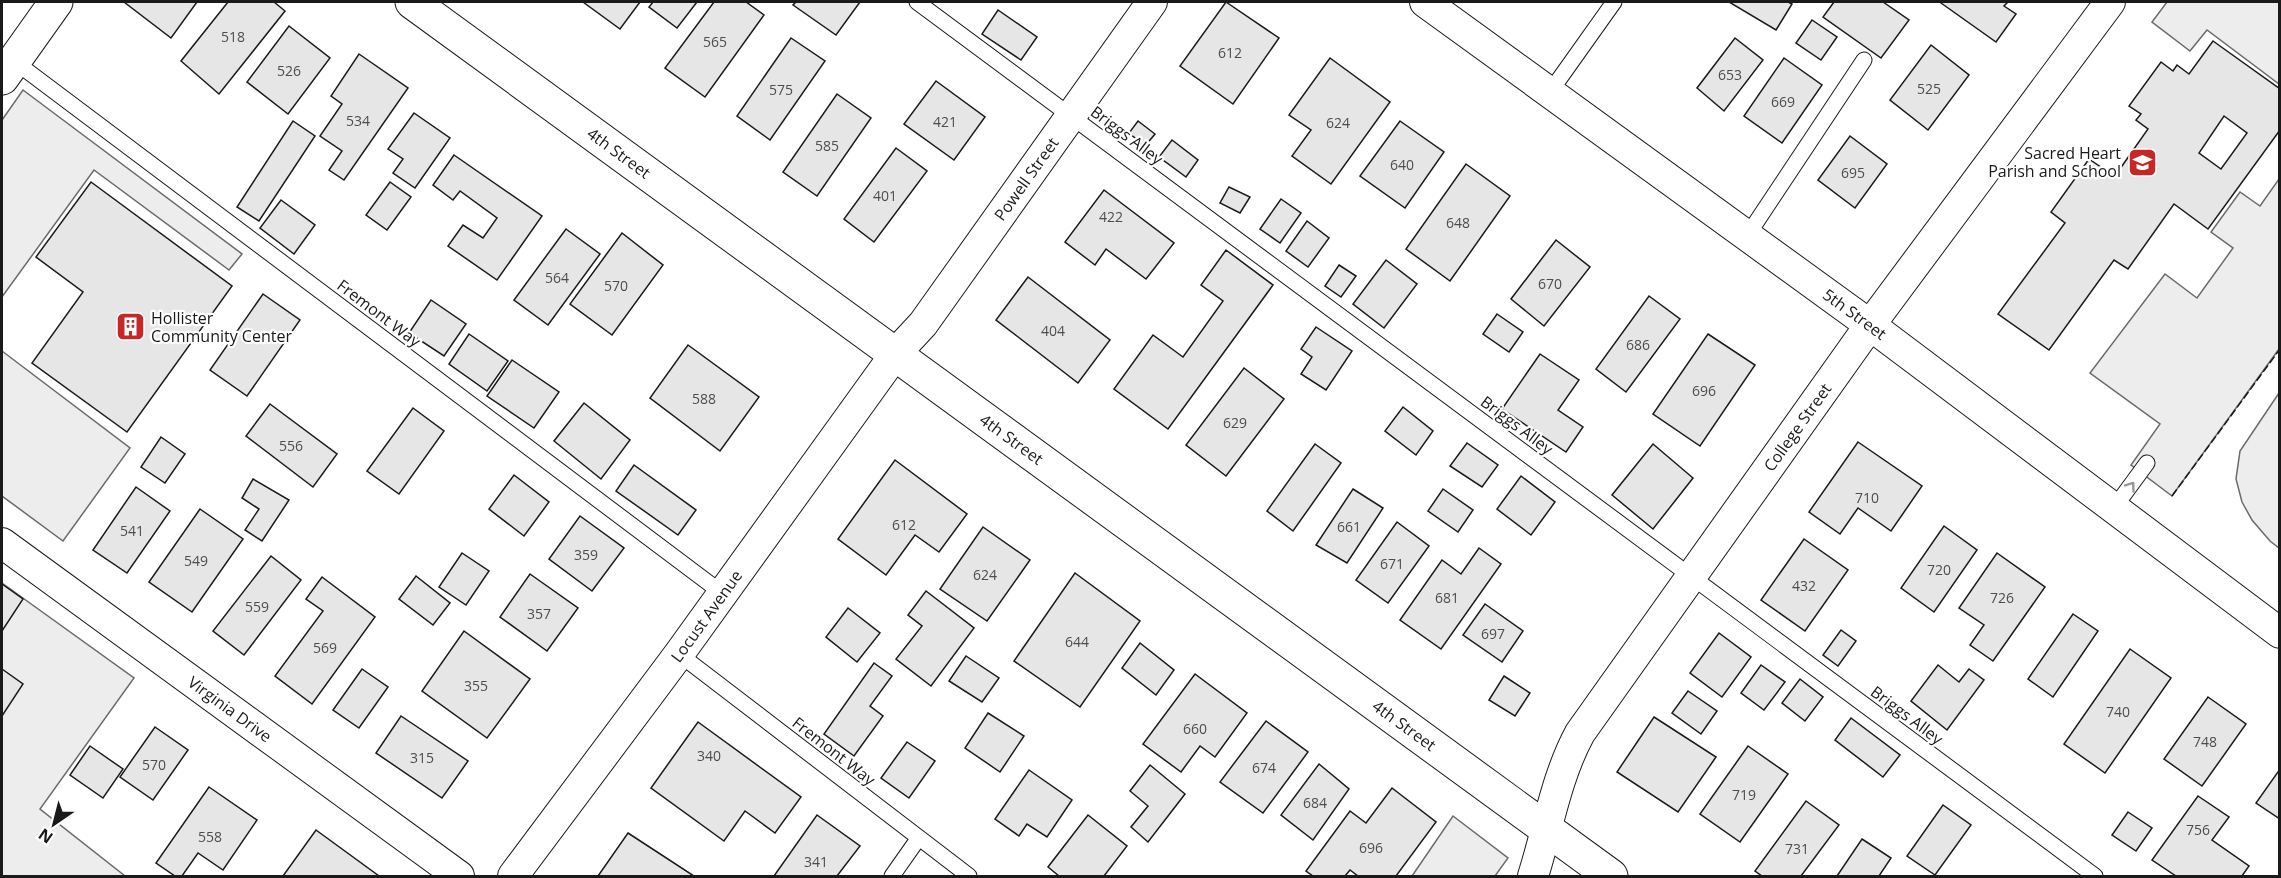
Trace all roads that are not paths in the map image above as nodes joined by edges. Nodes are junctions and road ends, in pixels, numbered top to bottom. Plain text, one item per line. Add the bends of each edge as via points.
1 (56, 2) edge
2 (412, 2) edge
3 (917, 2) edge
4 (1152, 2) edge
5 (1425, 2) edge
6 (1614, 2) edge
7 (2110, 2) edge
8 (1864, 60) dead end
9 (8, 70) edge
10 (1550, 92) junction
11 (1071, 115) junction
12 (1747, 236) junction
13 (1870, 325) junction
14 (896, 353) junction
15 (2147, 463) dead end
16 (2114, 508) junction
17 (2, 543) edge
18 (1689, 576) junction
19 (722, 593) junction
20 (2280, 633) edge
21 (678, 654) junction
22 (1548, 830) junction
23 (918, 839) junction
24 (459, 876) edge
25 (513, 876) edge
26 (892, 876) edge
27 (969, 876) edge
28 (1533, 876) edge
29 (1611, 876) edge
30 (2095, 876) edge

1 - 9 main road
2 - 14 main road, 4th Street
3 - 11 lane, Briggs Alley
4 - 11 street, Powell Street
5 - 10 street, 5th Street
6 - 10 lane
7 - 13 street, College Street
8 - 12 lane
9 - 19 lane, Fremont Way
10 - 12 street, 5th Street
11 - 14 street, Powell Street via 923,324
11 - 18 lane, Briggs Alley
12 - 13 street, 5th Street
13 - 16 street, 5th Street
13 - 18 street, College Street
14 - 19 street, Locust Avenue
14 - 22 main road, 4th Street
16 -> 15 lane
16 - 20 street, 5th Street
17 - 24 street, Virginia Drive
18 - 22 street, College Street via 1569,752
18 - 30 lane, Briggs Alley
19 - 21 street, Locust Avenue
21 - 23 lane, Fremont Way
21 - 25 street, Locust Avenue
22 - 28 street, College Street
22 - 29 main road, 4th Street
23 - 26 lane
23 - 27 lane, Fremont Way

